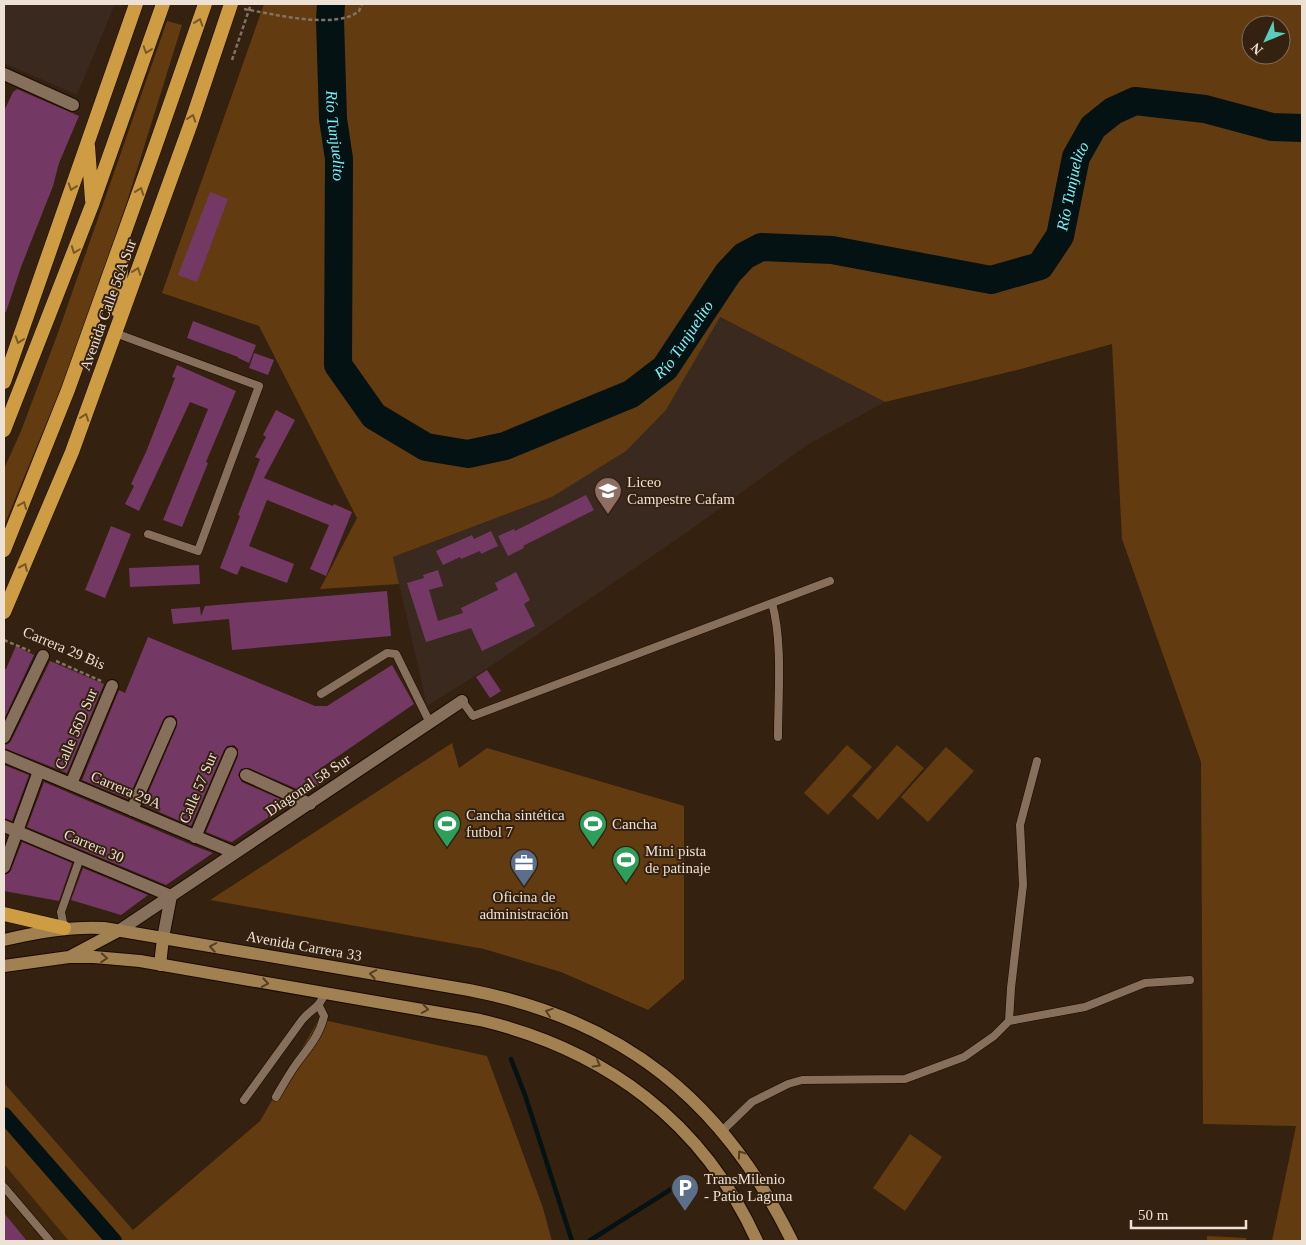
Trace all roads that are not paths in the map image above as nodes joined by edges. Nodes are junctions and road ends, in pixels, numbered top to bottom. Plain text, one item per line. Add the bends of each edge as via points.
1 (136, 4) edge
2 (162, 4) edge
3 (205, 4) edge
4 (231, 5) edge
5 (5, 77) edge
6 (73, 105) dead end
7 (88, 141) junction
8 (92, 205) junction
9 (125, 232) junction
10 (115, 334) junction
11 (4, 382) edge
12 (4, 430) edge
13 (148, 534) dead end
14 (4, 550) edge
15 (830, 581) dead end
16 (772, 603) junction
17 (4, 612) edge
18 (43, 656) road end
19 (112, 686) road end
20 (321, 694) dead end
21 (462, 701) joint
22 (170, 723) dead end
23 (430, 723) junction
24 (4, 736) edge
25 (778, 738) dead end
26 (231, 753) dead end
27 (4, 756) edge
28 (1037, 761) dead end
29 (39, 771) junction
30 (246, 775) dead end
31 (70, 784) junction
32 (310, 804) junction
33 (132, 810) junction
34 (4, 826) edge
35 (18, 832) junction
36 (195, 837) junction
37 (235, 853) junction
38 (80, 858) junction
39 (4, 867) edge
40 (171, 896) junction
41 (4, 914) edge
42 (64, 928) junction
43 (120, 930) junction
44 (164, 938) junction
45 (4, 940) edge
46 (68, 957) junction
47 (160, 964) junction
48 (4, 966) edge
49 (1190, 980) dead end
50 (325, 993) junction
51 (319, 1006) junction
52 (1009, 1020) junction
53 (276, 1097) dead end
54 (244, 1100) dead end
55 (722, 1130) junction
56 (4, 1187) edge
57 (50, 1241) edge
58 (757, 1241) edge
59 (792, 1241) edge

1 - 7 highway
2 -> 8 highway
9 -> 3 highway, Avenida Calle 56A Sur
10 -> 4 highway, Avenida Calle 56A Sur
5 - 6 street
7 - 8 highway
7 -> 11 highway
8 -> 12 highway
9 - 10 highway
14 -> 9 highway, Avenida Calle 56A Sur via 68,390
10 - 13 lane via 260,386 198,551
17 -> 10 highway, Avenida Calle 56A Sur via 72,452
15 - 16 lane
16 - 21 lane via 473,716
16 - 25 lane via 778,636
18 - 24 street
19 - 31 street, Calle 56D Sur
20 - 23 lane via 386,653 396,654
21 - 23 street, Diagonal 58 Sur
22 - 33 street
23 - 32 street, Diagonal 58 Sur
26 - 36 street, Calle 57 Sur
27 - 29 street, Carrera 29A
28 - 52 lane via 1020,825 1023,885
29 - 31 street, Carrera 29A
29 - 35 street
30 - 32 street
31 - 33 street, Carrera 29A
32 - 37 street, Diagonal 58 Sur
33 - 36 street, Carrera 29A
34 - 35 street, Carrera 30
35 - 38 street, Carrera 30
35 - 39 street
36 - 37 street, Carrera 29A
37 - 40 street, Diagonal 58 Sur
38 - 40 street, Carrera 30
38 - 42 lane via 61,912
40 - 43 street, Diagonal 58 Sur
40 - 44 street
41 - 42 highway
42 - 43 main road, Avenida Carrera 33
42 - 45 main road, Avenida Carrera 33
43 - 44 main road, Avenida Carrera 33
43 - 46 main road
44 - 47 main road
55 -> 44 main road, Avenida Carrera 33 via 651,1064 626,1047 558,1014 493,994
46 -> 47 main road
46 - 48 main road
47 -> 50 main road
49 - 52 lane via 1145,984 1085,1007
50 - 51 lane
50 -> 58 main road via 504,1025 553,1042 614,1073 661,1109 697,1144 724,1179
51 - 53 lane via 324,1016 317,1036
51 - 54 lane via 302,1020
52 - 55 lane via 994,1036 964,1057 906,1079 802,1080 788,1084 752,1102
59 -> 55 main road, Avenida Carrera 33 via 754,1172
56 - 57 lane

